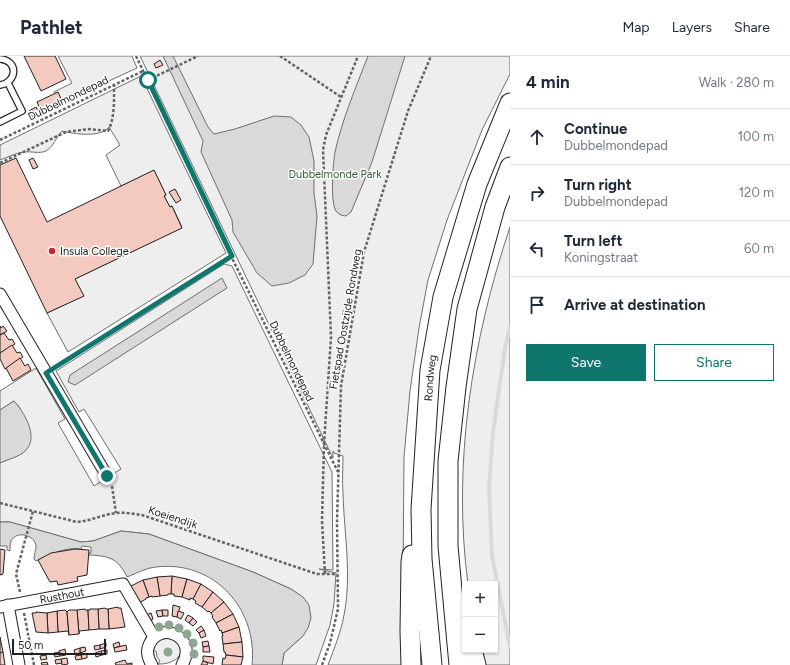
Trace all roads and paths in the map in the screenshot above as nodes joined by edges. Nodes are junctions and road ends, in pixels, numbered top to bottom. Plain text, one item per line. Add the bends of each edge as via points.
1 (136, 56) edge
2 (198, 56) edge
3 (280, 56) edge
4 (358, 56) edge
5 (430, 56) edge
6 (0, 59) edge
7 (143, 71) junction
8 (148, 80) junction
9 (8, 83) junction
10 (0, 85) edge
11 (114, 85) junction
12 (341, 97) junction
13 (510, 104) edge
14 (0, 122) edge
15 (0, 140) edge
16 (0, 163) edge
17 (510, 167) edge
18 (232, 256) junction
19 (0, 294) edge
20 (46, 373) junction
21 (324, 444) junction
22 (338, 472) junction
23 (107, 476) joint
24 (0, 503) edge
25 (422, 509) junction
26 (32, 511) junction
27 (116, 513) junction
28 (24, 546) dead end
29 (448, 546) junction
30 (325, 574) junction
31 (338, 574) junction
32 (462, 590) edge
33 (4, 606) edge
34 (154, 637) junction
35 (473, 653) edge
36 (19, 665) edge
37 (152, 665) edge
38 (182, 665) edge
39 (322, 665) edge
40 (411, 665) edge
41 (432, 665) edge
42 (459, 665) edge
43 (476, 665) edge

1 - 7 path, Dubbelmondepad
2 - 8 path
3 - 12 path
4 - 12 path
5 - 22 path, Fietspad Oostzijde Rondweg via 408,111 364,252 341,386
6 - 9 lane via 13,66 14,74
7 - 8 path, Dubbelmondepad
7 - 11 path, Dubbelmondepad
8 - 18 path, Dubbelmondepad
9 - 10 lane
9 - 14 lane via 22,111
11 - 15 path, Dubbelmondepad
11 - 16 path via 113,111 108,130 66,132
12 - 21 path via 326,135 324,150 331,337
13 - 25 highway, Rondweg via 477,184 443,297 430,370
17 - 29 highway via 495,207 468,309 448,461
18 - 20 path
18 - 21 path, Dubbelmondepad
19 - 20 street
20 - 23 street
21 - 22 path, Dubbelmondepad
21 - 30 path via 322,521
22 - 31 path, Fietspad Oostzijde Rondweg
23 - 27 path via 113,492
24 - 26 path, Koeiendijk
25 - 40 highway via 411,562
25 - 41 highway, Rondweg via 422,560
26 - 27 path, Koeiendijk via 77,522
26 - 28 path
27 - 30 path, Koeiendijk via 142,515 317,574
29 - 32 highway via 459,567
29 - 42 highway
30 - 31 path, Koeiendijk
31 - 39 path, Fietspad Oostzijde Rondweg via 338,609
33 - 34 street, Rusthout via 123,584
33 - 36 street
34 - 37 street via 148,647 148,659
34 - 38 street via 169,632 183,640 187,650
35 - 43 highway

